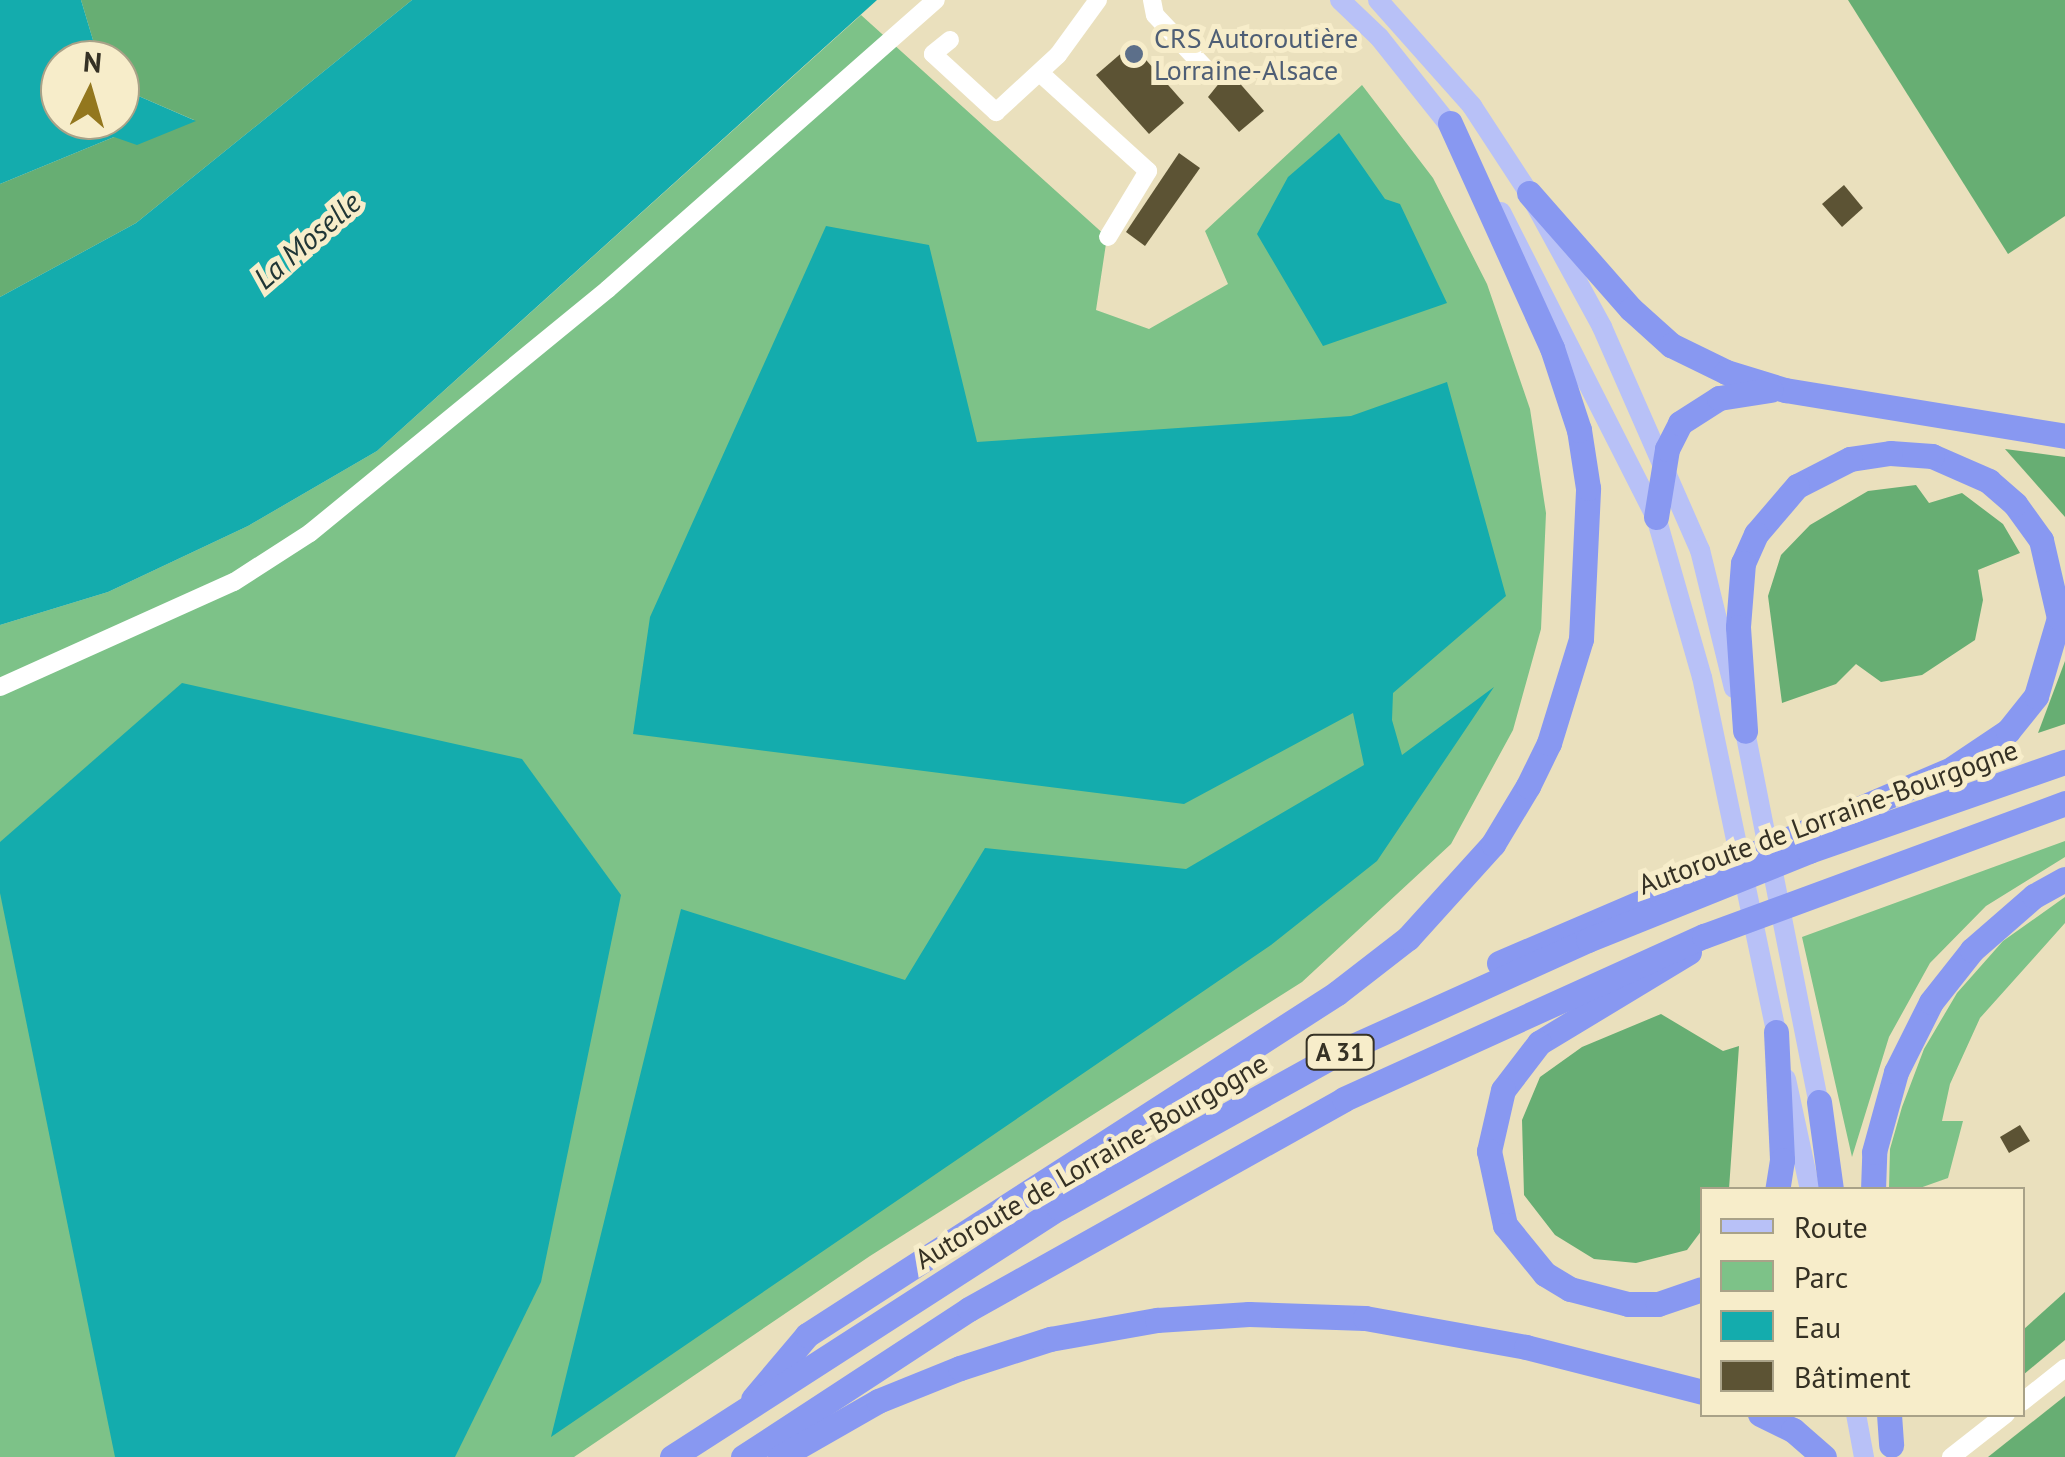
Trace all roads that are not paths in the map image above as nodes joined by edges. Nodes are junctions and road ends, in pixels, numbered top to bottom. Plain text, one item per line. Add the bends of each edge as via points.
1 (936, 0) edge
2 (1098, 0) edge
3 (1152, 0) edge
4 (1340, 0) edge
5 (1381, 0) edge
6 (950, 40) dead end
7 (1208, 71) dead end
8 (1040, 73) junction
9 (1450, 124) junction
10 (1529, 194) junction
11 (1108, 237) dead end
12 (1784, 390) junction
13 (2065, 436) edge
14 (1664, 460) junction
15 (1656, 516) junction
16 (0, 687) edge
17 (1745, 731) junction
18 (2065, 762) edge
19 (2065, 803) edge
20 (2065, 879) edge
21 (1704, 936) junction
22 (1776, 1032) junction
23 (1342, 1051) junction
24 (1818, 1102) joint
25 (1778, 1187) edge
26 (1809, 1187) edge
27 (1833, 1187) edge
28 (1874, 1187) edge
29 (1700, 1290) edge
30 (2065, 1368) edge
31 (1700, 1391) edge
32 (754, 1399) junction
33 (2025, 1400) edge
34 (1764, 1417) edge
35 (1857, 1417) edge
36 (1887, 1417) edge
37 (2002, 1417) edge
38 (1893, 1451) edge
39 (672, 1457) edge
40 (743, 1457) edge
41 (780, 1457) edge
42 (1824, 1457) edge
43 (1864, 1457) edge
44 (1952, 1457) edge

1 - 16 street via 608,289 310,533 234,582
2 - 8 street
3 - 7 street via 1155,14
4 - 9 main road
5 - 10 main road via 1472,106
6 - 8 street via 933,54 996,112
8 - 11 street via 1148,171
9 - 15 main road via 1543,282
9 - 32 highway via 1552,348 1579,430 1588,488 1581,639 1549,743 1528,786 1494,844 1408,938 1337,993 807,1334
10 - 12 highway via 1671,345
10 - 14 main road
12 - 13 highway
12 - 14 highway via 1748,390 1698,407 1680,422
14 - 15 highway
14 - 17 main road via 1700,550
15 - 22 main road via 1702,677
17 - 23 highway via 1738,627 1744,563 1756,534 1797,486 1850,459 1890,452 1932,456 1989,482 2015,504 2041,540 2059,618 2036,696 2008,731 1953,768 1531,946
17 - 24 main road
18 - 23 highway, Autoroute de Lorraine-Bourgogne / A 31 via 1809,851 1588,940
19 - 21 highway, A 31
20 - 28 highway via 2034,896 1972,950 1931,1002 1896,1072 1874,1152
21 - 29 highway via 1679,964 1539,1043 1503,1090 1489,1151 1505,1226 1545,1274 1598,1300 1628,1304 1658,1304
21 - 40 highway, A 31 via 1465,1042 1254,1147 969,1309
22 - 25 highway
22 - 26 main road
23 - 32 highway, Autoroute de Lorraine-Bourgogne / A 31 via 1059,1208
24 - 27 highway
30 - 33 street
31 - 41 highway via 1526,1347 1365,1318 1157,1320 1050,1339 960,1368 878,1401
32 - 39 highway, Autoroute de Lorraine-Bourgogne / A 31
34 - 42 highway
35 - 43 main road
36 - 38 highway
37 - 44 street

